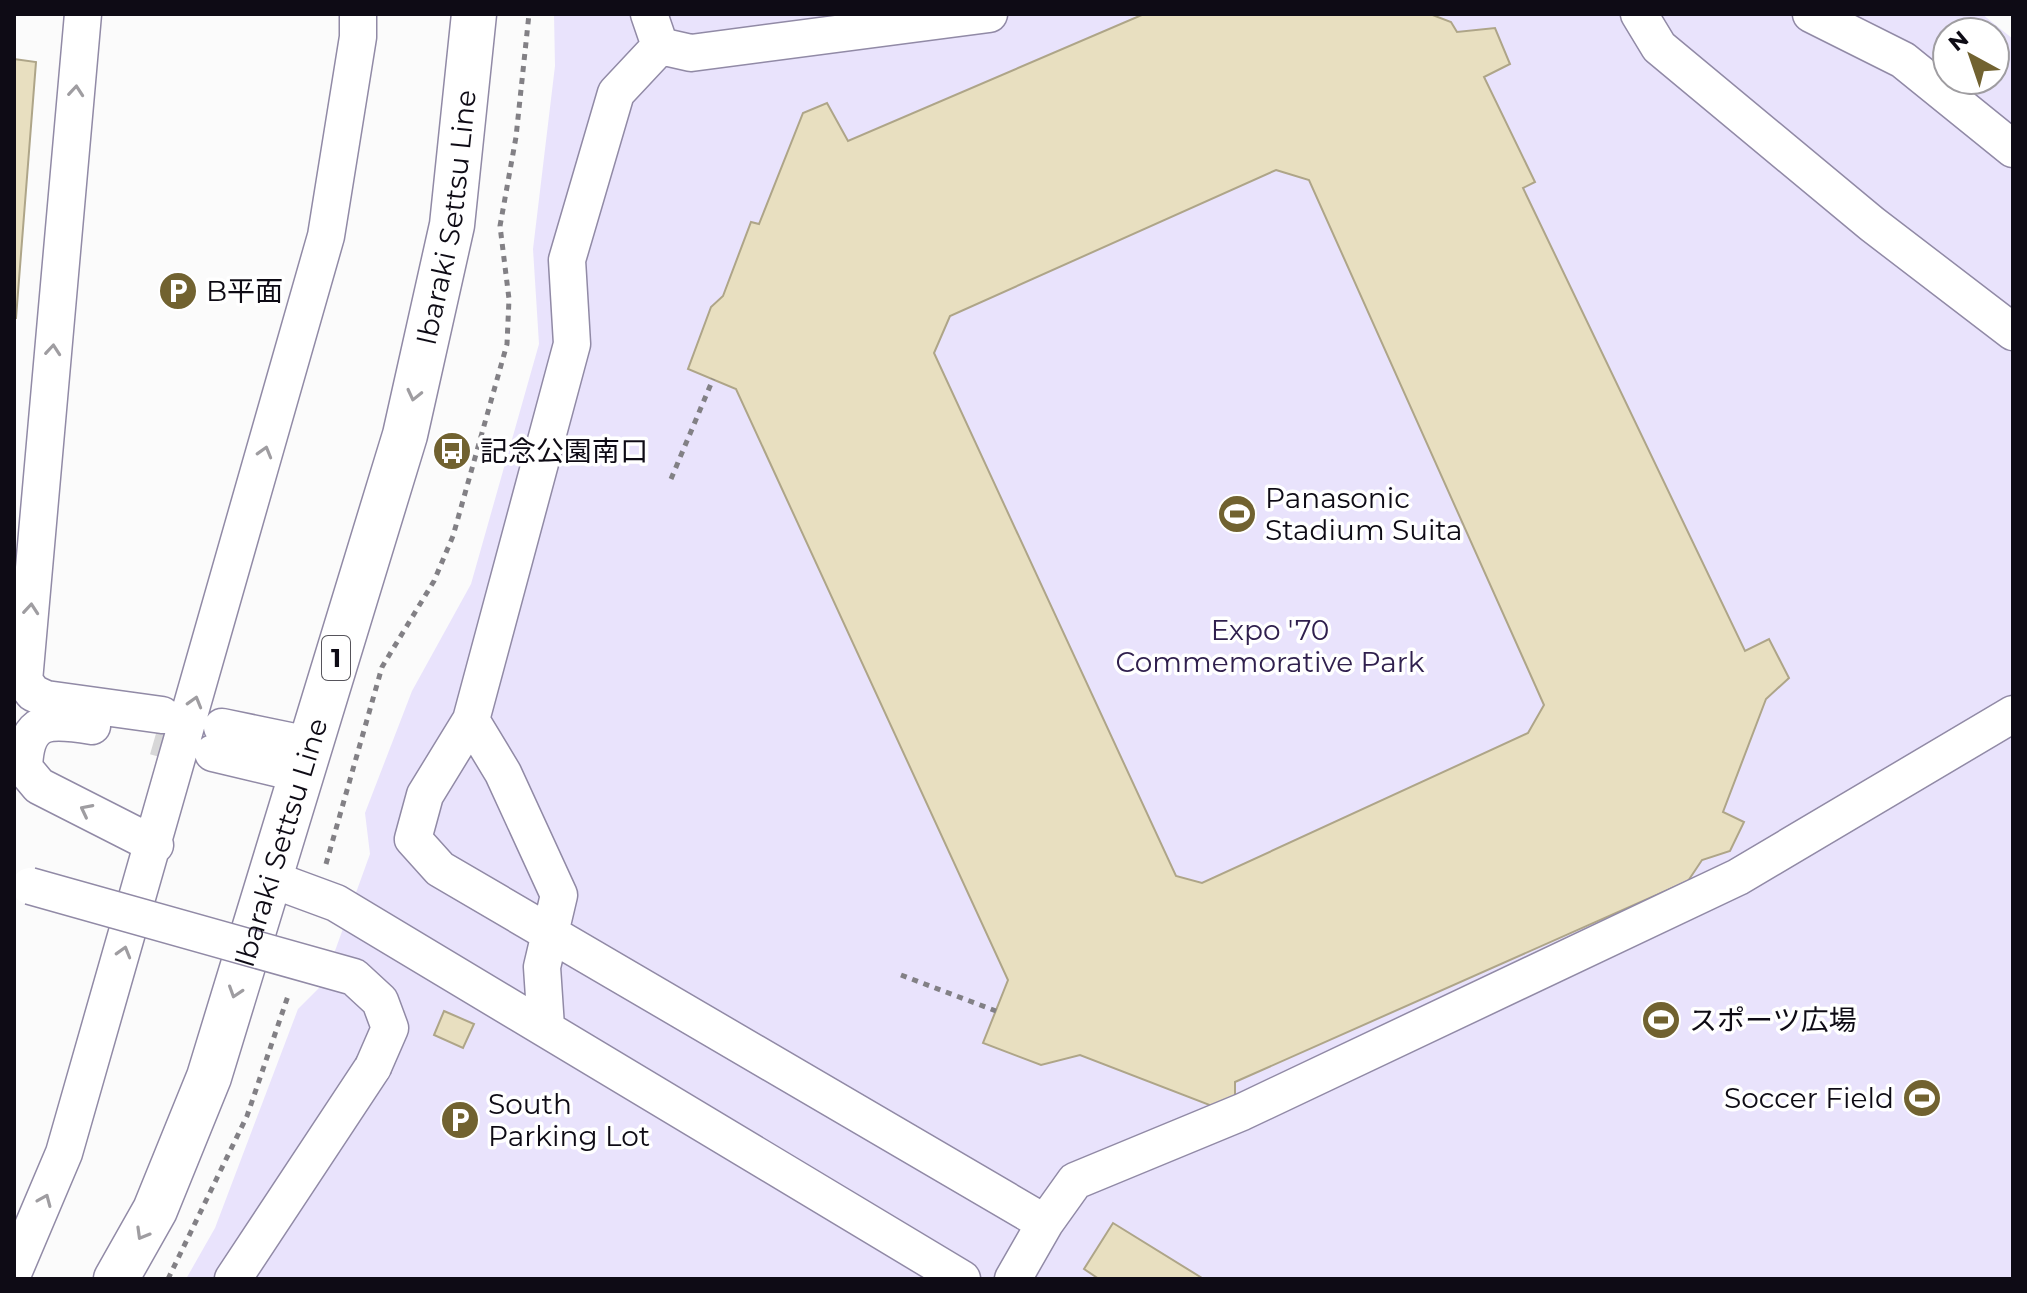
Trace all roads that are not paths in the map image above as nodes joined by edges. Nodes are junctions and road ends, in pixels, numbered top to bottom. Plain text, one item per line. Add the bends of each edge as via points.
1 (83, 14) edge
2 (358, 14) edge
3 (474, 14) edge
4 (1639, 14) edge
5 (1811, 14) edge
6 (974, 16) edge
7 (654, 30) edge
8 (2013, 149) edge
9 (2013, 332) edge
10 (2013, 714) edge
11 (471, 720) junction
12 (218, 740) tunnel mouth
13 (305, 759) junction
14 (155, 845) junction
15 (271, 879) junction
16 (22, 882) edge
17 (551, 932) junction
18 (546, 1027) junction
19 (1045, 1223) junction
20 (14, 1271) edge
21 (116, 1279) edge
22 (233, 1279) edge
23 (962, 1279) edge
24 (1013, 1279) edge

14 -> 1 lane via 39,786 24,768 25,746 34,730 47,722 158,726 46,699 24,681
14 -> 2 lane via 326,236
3 -> 13 main road, Ibaraki Settsu Line / 1 via 452,225 412,405
4 - 9 lane via 1659,47 1872,224
5 - 8 lane via 1903,60
6 - 7 lane via 691,53
7 - 11 lane via 616,93 567,260 572,344
10 - 19 lane via 1738,877 1242,1112 1075,1181
11 - 17 lane via 503,773 559,895
11 - 17 lane via 425,795 413,839 440,869
12 - 13 lane
13 - 15 main road, Ibaraki Settsu Line / 1
20 -> 14 lane via 64,1153
15 - 18 lane via 336,903
15 -> 21 main road, Ibaraki Settsu Line / 1 via 209,1077 155,1210
16 - 22 lane, bridge via 354,977 380,1001 390,1028 373,1067
17 - 18 lane via 542,967
17 - 19 lane
18 - 23 lane
19 - 24 lane

